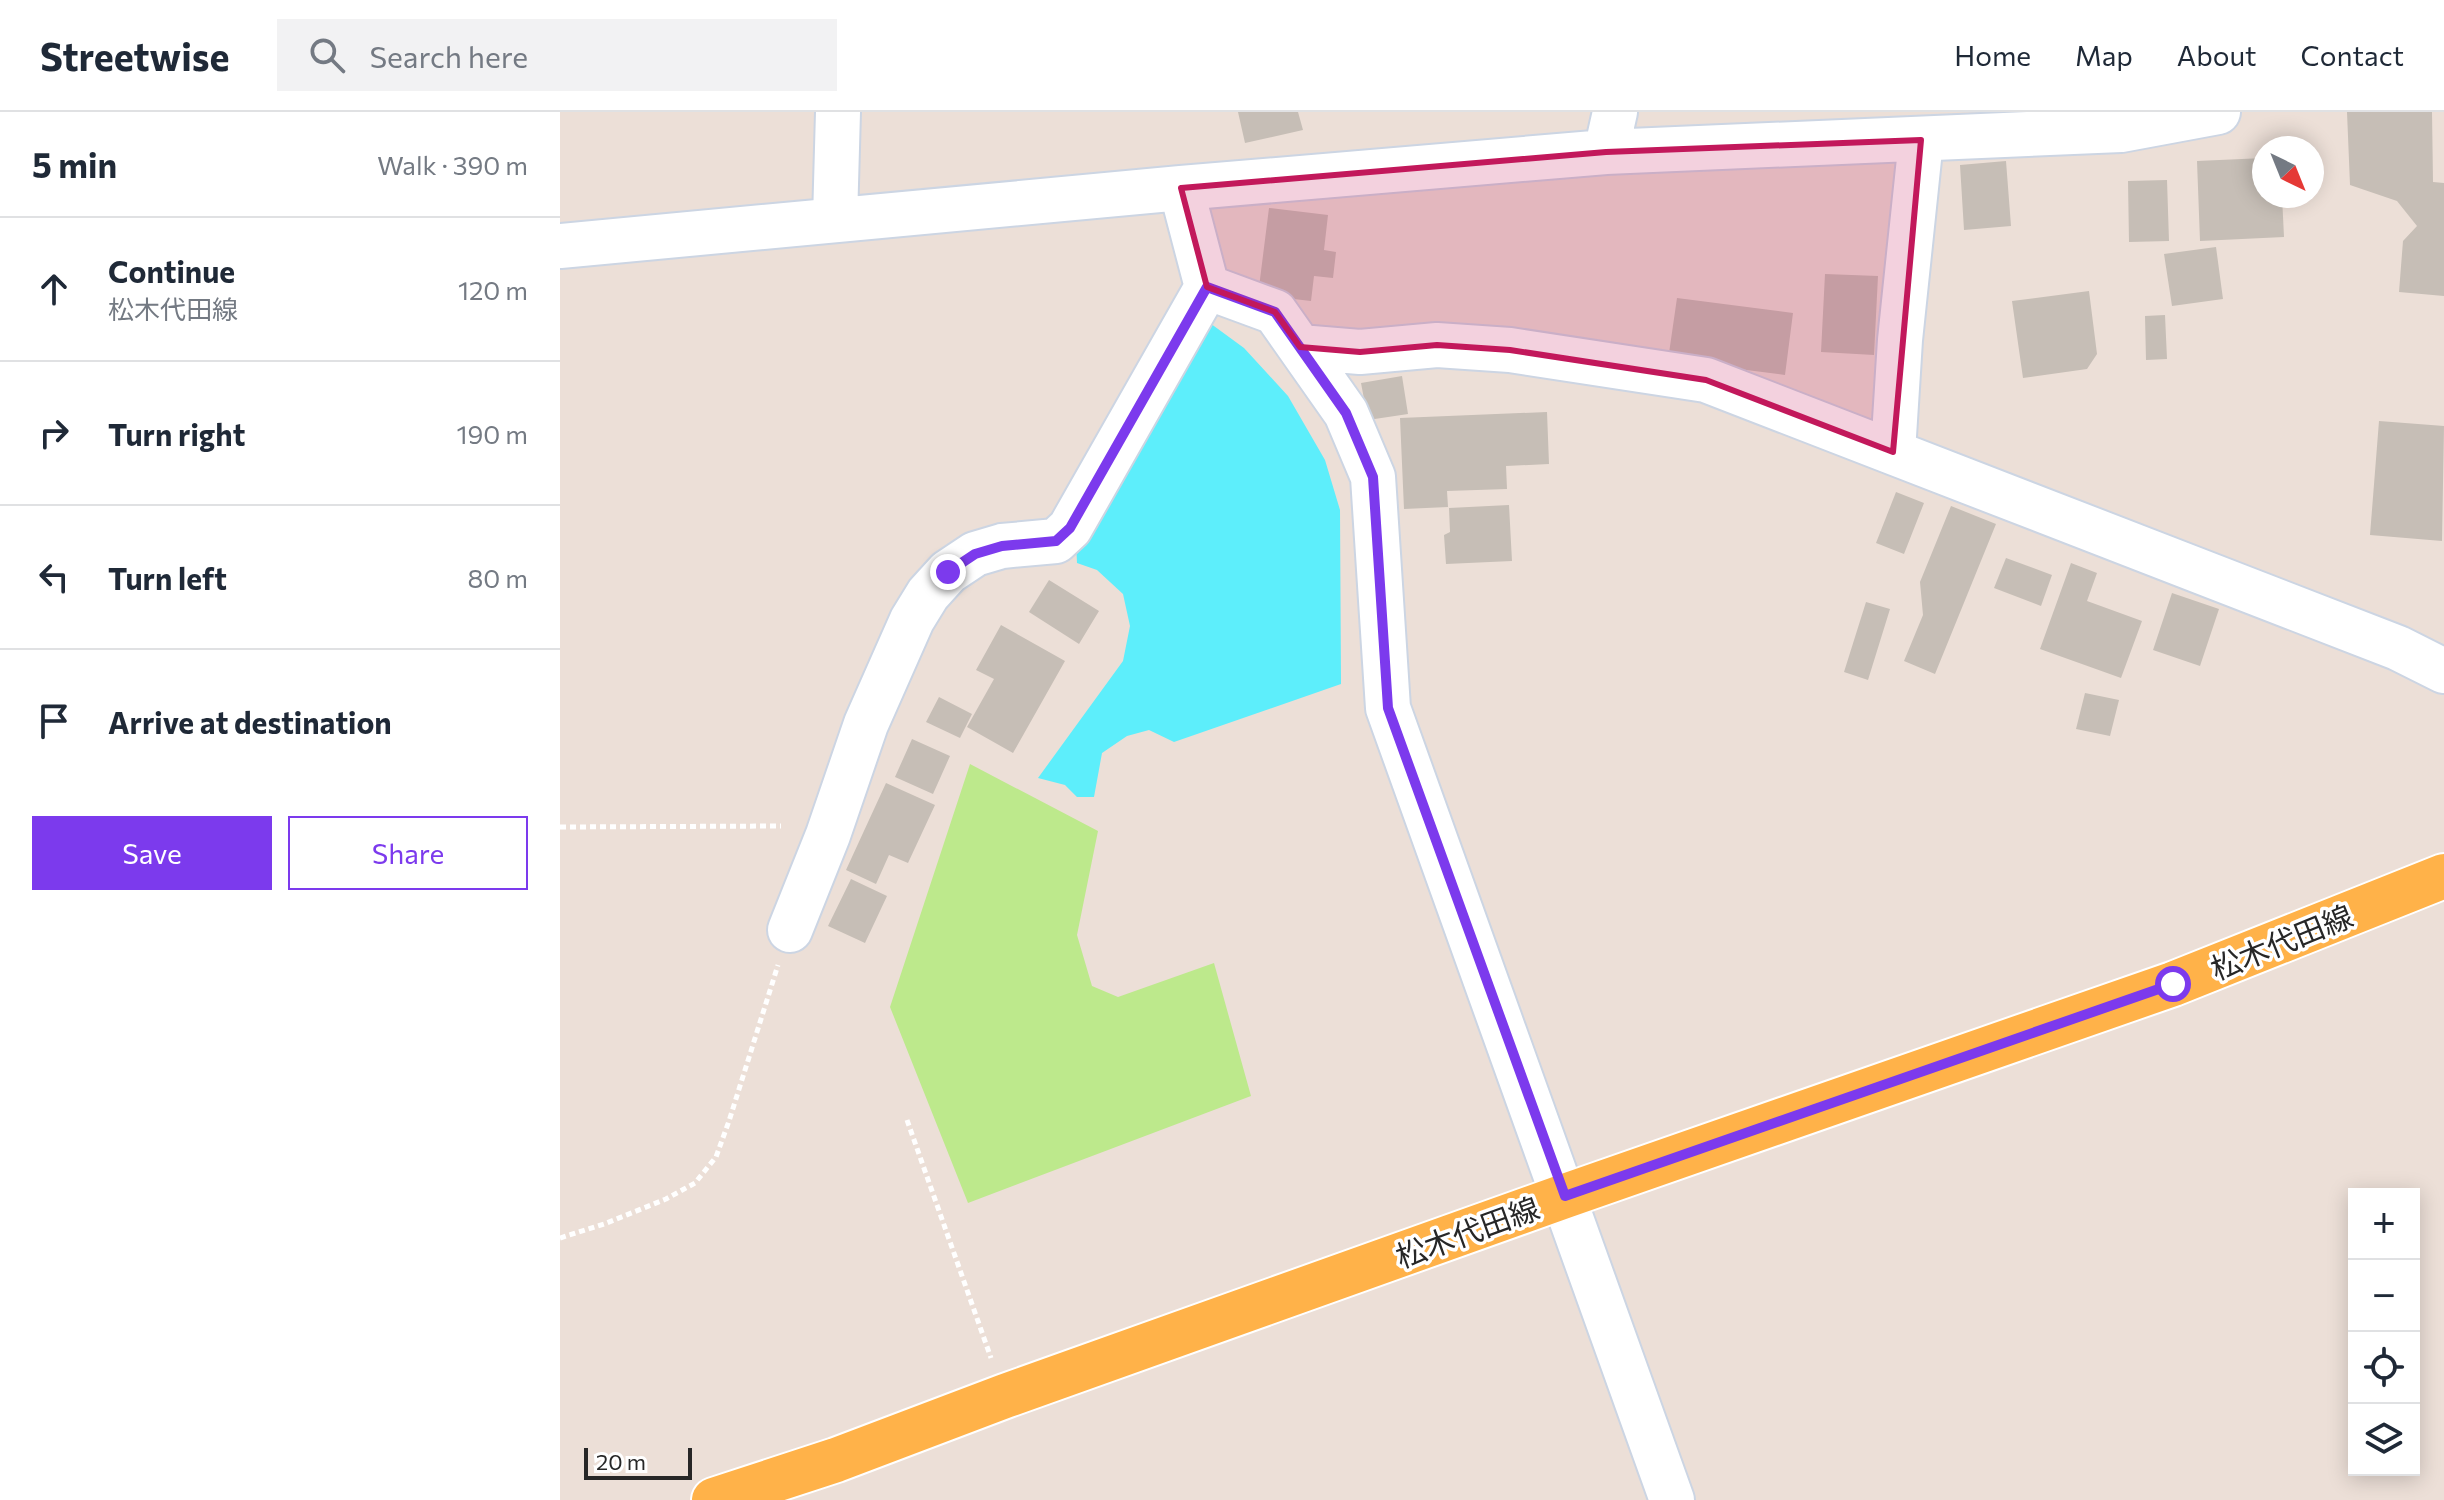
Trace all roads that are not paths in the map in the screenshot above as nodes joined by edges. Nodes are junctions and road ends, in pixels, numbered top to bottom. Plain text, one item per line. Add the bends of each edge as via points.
1 (838, 112) edge
2 (2218, 112) edge
3 (1610, 132) edge
4 (1921, 140) junction
5 (1181, 188) junction
6 (835, 220) junction
7 (560, 246) edge
8 (1207, 287) junction
9 (1300, 347) junction
10 (1893, 452) junction
11 (2444, 671) edge
12 (2444, 876) edge
13 (790, 930) road end
14 (1565, 1196) junction
15 (714, 1500) edge
16 (1672, 1500) edge

1 - 6 street
2 - 4 street via 2121,130
3 - 4 street
3 - 5 street
4 - 10 street
5 - 6 street
5 - 8 street
6 - 7 street
8 - 9 street via 1275,312
8 - 13 street via 1070,528 1056,541 975,554 928,594 866,724
9 - 10 street via 1360,352 1437,345 1510,350 1706,380
9 - 14 street via 1346,413 1373,477 1388,708
10 - 11 street via 2398,648
12 - 14 main road, 松木代田線 via 2173,984
14 - 15 main road, 松木代田線
14 - 16 street

